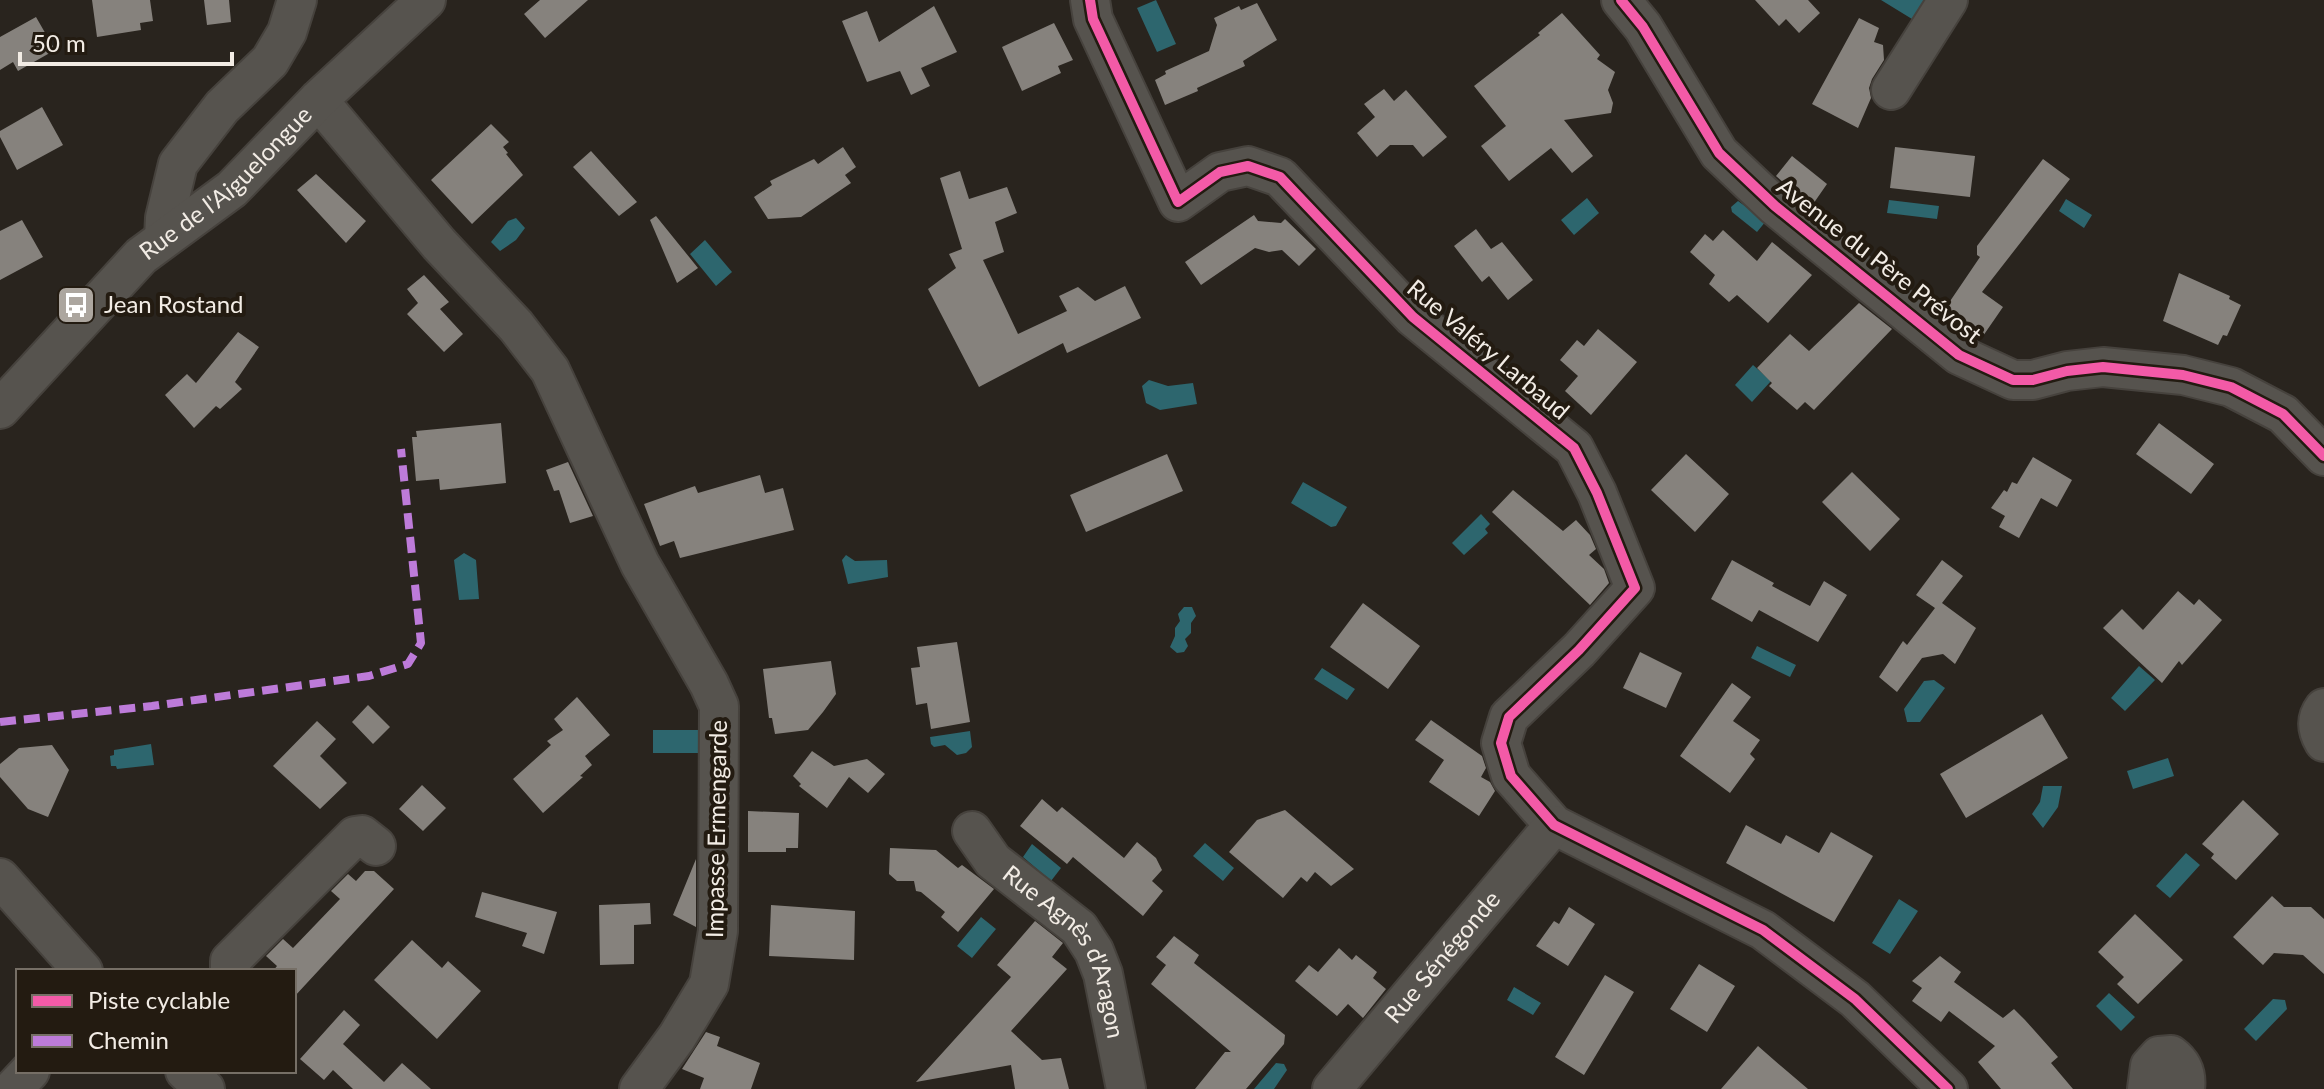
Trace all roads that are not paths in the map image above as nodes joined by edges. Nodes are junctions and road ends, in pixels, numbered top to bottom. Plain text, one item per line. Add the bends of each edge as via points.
1 (297, 0) edge
2 (426, 0) edge
3 (1090, 0) edge
4 (1621, 0) edge
5 (1948, 0) edge
6 (1891, 90) dead end
7 (318, 100) junction
8 (222, 107) junction
9 (208, 206) junction
10 (164, 238) junction
11 (0, 409) edge
12 (2324, 456) edge
13 (2324, 708) edge
14 (2324, 742) edge
15 (1554, 825) junction
16 (972, 831) dead end
17 (376, 846) dead end
18 (0, 878) edge
19 (81, 969) edge
20 (230, 969) edge
21 (28, 1073) edge
22 (187, 1073) edge
23 (13, 1089) edge
24 (205, 1089) edge
25 (639, 1089) edge
26 (1126, 1089) edge
27 (1332, 1089) edge
28 (1948, 1089) edge
29 (2147, 1089) edge
30 (2185, 1089) edge

1 - 8 street via 270,61
2 - 7 street, Rue de l'Aiguelongue
3 - 15 street, Rue Valéry Larbaud via 1093,19 1178,202 1220,172 1248,166 1280,177 1413,317 1574,448 1635,588 1509,717 1501,743 1511,776
4 - 12 street, Avenue du Père Prévost via 1719,153 1775,206 1959,355 2013,380 2103,367 2183,375 2231,387 2283,414
5 - 6 street
7 - 9 street, Rue de l'Aiguelongue via 232,189
7 - 25 street, Impasse Ermengarde via 550,370 640,564 719,706 718,931 709,984
8 - 9 street via 203,171
8 - 10 street via 178,164
9 - 10 street, Rue de l'Aiguelongue
10 - 11 street, Rue de l'Aiguelongue via 141,256
13 - 14 street via 2317,722
15 - 27 street, Rue Sénégonde
15 - 28 street, Rue Valéry Larbaud via 1763,930 1855,999
16 - 26 street, Rue Agnès d'Aragon via 993,861 1079,928 1094,951
17 - 20 street via 355,836 230,961
18 - 19 street
21 - 23 street
22 - 24 street
29 - 30 street via 2150,1066 2159,1056 2171,1055 2185,1072

